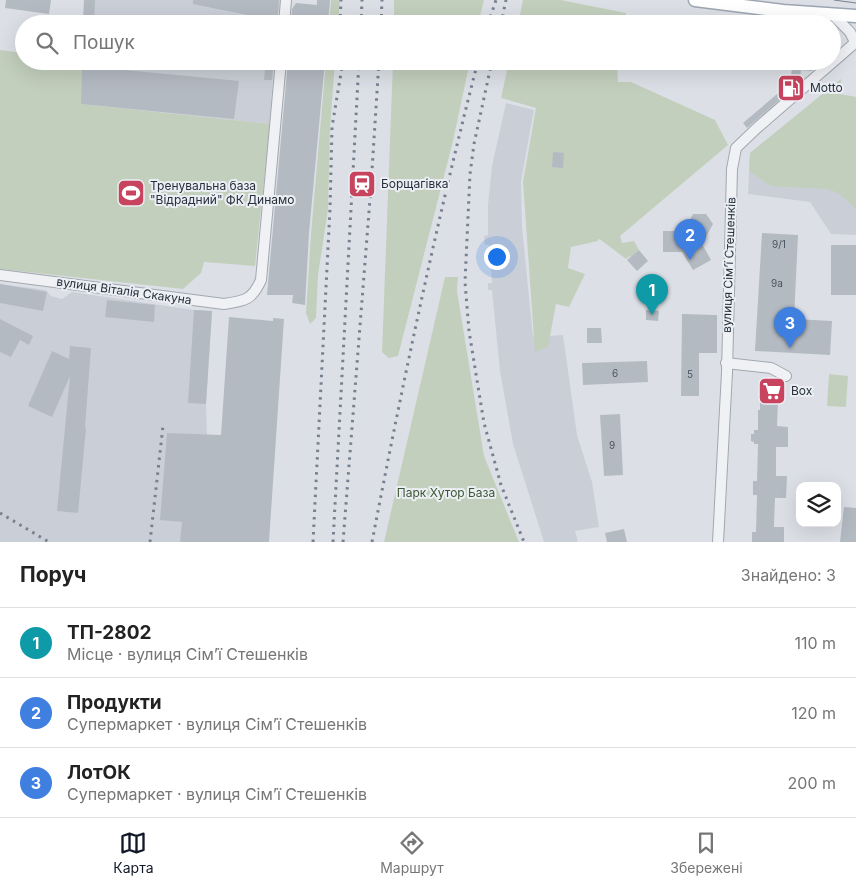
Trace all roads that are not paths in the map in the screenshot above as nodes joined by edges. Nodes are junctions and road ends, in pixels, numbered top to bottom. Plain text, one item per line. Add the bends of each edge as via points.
1 (286, 0) edge
2 (695, 0) edge
3 (285, 15) edge
4 (833, 15) edge
5 (841, 15) edge
6 (856, 16) edge
7 (841, 23) edge
8 (856, 42) edge
9 (841, 55) edge
10 (280, 70) edge
11 (823, 70) edge
12 (0, 275) edge
13 (726, 363) junction
14 (786, 376) dead end
15 (718, 542) edge

1 - 3 street
2 - 4 main road
5 - 6 main road
7 - 8 street
8 - 9 street, вулиця Сімʼї Стешенків
10 - 12 street, вулиця Віталія Скакуна via 263,268 256,292 247,299 224,304
11 - 13 street, вулиця Сімʼї Стешенків via 736,148 732,169
13 - 14 street via 771,368
13 - 15 street, вулиця Сімʼї Стешенків

